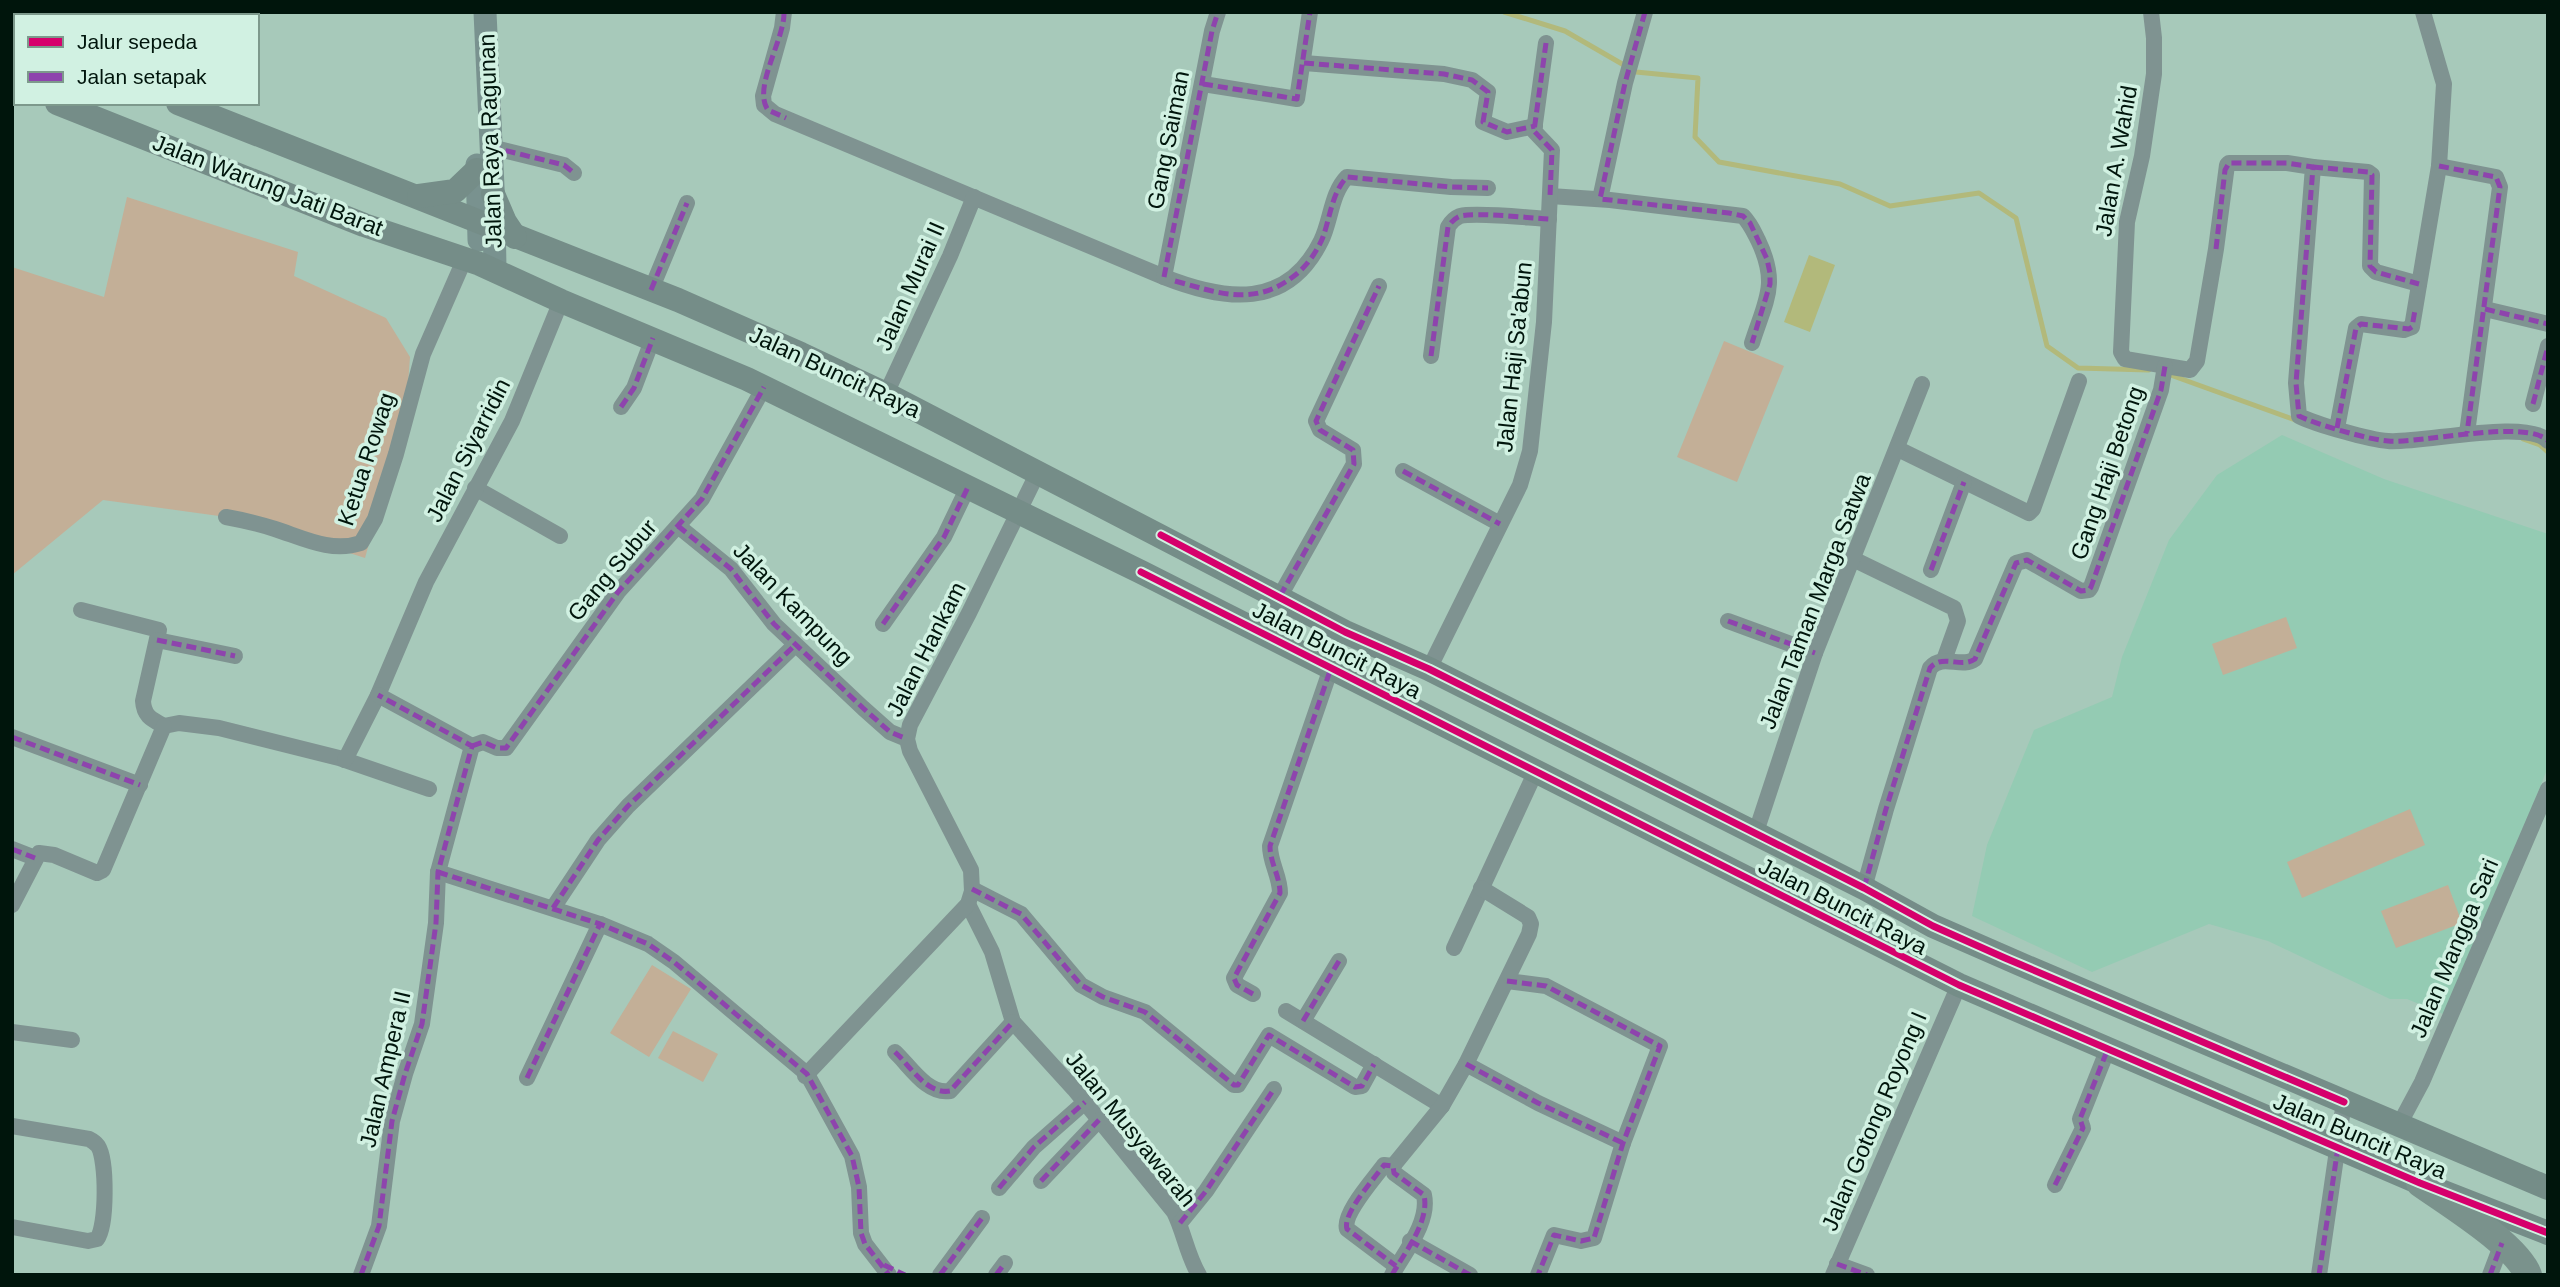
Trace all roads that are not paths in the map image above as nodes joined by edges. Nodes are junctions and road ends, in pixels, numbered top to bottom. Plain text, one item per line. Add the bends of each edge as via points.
1 (469, 12) edge
2 (485, 12) edge
3 (784, 12) edge
4 (1219, 12) edge
5 (1310, 12) edge
6 (1645, 12) edge
7 (2151, 12) edge
8 (2423, 12) edge
9 (1546, 43) dead end
10 (1304, 62) junction
11 (1203, 84) junction
12 (62, 105) edge
13 (183, 105) edge
14 (1535, 126) junction
15 (491, 147) junction
16 (2440, 166) junction
17 (2313, 167) junction
18 (477, 170) junction
19 (574, 173) dead end
20 (1488, 188) dead end
21 (493, 194) joint
22 (415, 196) junction
23 (1550, 196) junction
24 (974, 197) junction
25 (1600, 199) junction
26 (687, 203) dead end
27 (1549, 219) junction
28 (496, 230) junction
29 (480, 264) junction
30 (1164, 277) junction
31 (2419, 284) junction
32 (1379, 286) dead end
33 (650, 290) junction
34 (561, 301) junction
35 (2485, 309) junction
36 (2548, 324) edge
37 (653, 338) junction
38 (1752, 342) dead end
39 (2548, 346) edge
40 (1431, 356) dead end
41 (2165, 368) junction
42 (2079, 381) dead end
43 (1922, 384) dead end
44 (764, 387) junction
45 (886, 394) junction
46 (2533, 404) dead end
47 (621, 407) dead end
48 (2337, 428) junction
49 (2467, 433) junction
50 (2548, 441) edge
51 (1898, 449) junction
52 (1403, 471) dead end
53 (1038, 472) junction
54 (1964, 482) junction
55 (968, 487) junction
56 (475, 488) junction
57 (1020, 512) junction
58 (226, 517) dead end
59 (1500, 524) junction
60 (678, 526) junction
61 (560, 536) dead end
62 (1853, 559) junction
63 (1931, 570) dead end
64 (1280, 596) junction
65 (81, 610) dead end
66 (1728, 621) dead end
67 (883, 624) dead end
68 (158, 635) junction
69 (795, 645) junction
70 (1815, 653) junction
71 (235, 656) dead end
72 (1944, 660) junction
73 (1331, 668) junction
74 (1429, 669) junction
75 (378, 695) junction
76 (164, 726) junction
77 (12, 737) edge
78 (908, 739) junction
79 (472, 746) junction
80 (345, 760) junction
81 (1535, 773) junction
82 (141, 785) junction
83 (429, 789) dead end
84 (2548, 789) edge
85 (1755, 835) junction
86 (12, 849) edge
87 (35, 858) junction
88 (438, 872) junction
89 (1481, 888) junction
90 (1864, 888) junction
91 (970, 897) junction
92 (12, 905) edge
93 (553, 908) junction
94 (600, 924) junction
95 (1454, 948) dead end
96 (1339, 961) dead end
97 (1507, 981) junction
98 (1959, 985) junction
99 (1253, 994) dead end
100 (1286, 1011) dead end
101 (1303, 1021) junction
102 (1013, 1022) junction
103 (12, 1032) edge
104 (72, 1040) dead end
105 (2107, 1051) junction
106 (895, 1052) dead end
107 (1374, 1064) junction
108 (1466, 1064) junction
109 (806, 1075) junction
110 (527, 1078) dead end
111 (1274, 1089) dead end
112 (1085, 1102) junction
113 (2344, 1102) junction
114 (1442, 1106) junction
115 (1100, 1120) junction
116 (2399, 1125) junction
117 (12, 1126) edge
118 (1623, 1143) junction
119 (2338, 1147) junction
120 (1394, 1166) junction
121 (1041, 1181) dead end
122 (2420, 1183) junction
123 (2055, 1185) dead end
124 (999, 1188) dead end
125 (2548, 1188) edge
126 (982, 1218) dead end
127 (1180, 1223) junction
128 (12, 1227) edge
129 (2548, 1233) edge
130 (1410, 1241) junction
131 (2502, 1243) junction
132 (885, 1269) edge
133 (1835, 1269) edge
134 (1394, 1270) edge
135 (361, 1275) edge
136 (905, 1275) edge
137 (940, 1275) edge
138 (1199, 1275) edge
139 (1470, 1275) edge
140 (1538, 1275) edge
141 (1867, 1275) edge
142 (2319, 1275) edge
143 (2490, 1275) edge
144 (2528, 1275) edge

1 - 18 main road, Jalan Raya Ragunan
2 - 15 main road, Jalan Raya Ragunan
3 - 24 street via 764,86 768,110
4 - 11 street, Gang Saiman
5 - 10 street
6 - 25 street
7 - 41 street, Jalan A. Wahid via 2154,74 2127,222 2121,352 2128,361
8 - 16 street via 2444,84
9 - 14 street
10 - 11 street via 1297,99
10 - 14 street via 1472,80 1488,92 1483,122 1507,132
11 - 30 street, Gang Saiman
12 - 29 main road, Jalan Warung Jati Barat via 364,225
13 - 22 main road, Jalan Warung Jati Barat
14 - 23 street, Jalan Haji Sa'abun via 1534,131 1552,150
15 - 19 street via 564,165
15 - 21 main road, Jalan Raya Ragunan
16 - 31 street
16 - 35 street via 2500,181
17 - 31 street via 2372,175 2370,266 2376,272
17 - 41 street, Jalan A. Wahid via 2227,165 2197,361 2190,370
17 - 48 street via 2296,383 2298,411 2303,418
18 - 22 main road via 455,191
18 - 28 main road, Jalan Raya Ragunan
20 - 30 street via 1347,177 1322,240 1304,269 1283,285 1237,296
21 - 28 main road via 505,222
22 - 28 main road, Jalan Warung Jati Barat
23 - 25 street
23 - 27 street, Jalan Haji Sa'abun
24 - 30 street
24 - 45 street, Jalan Murai II
25 - 38 street via 1743,216 1767,259 1770,284
26 - 33 street
27 - 40 street via 1460,216 1452,221
27 - 59 street, Jalan Haji Sa'abun via 1530,451 1520,485
28 - 29 main road, Jalan Raya Ragunan
28 - 33 main road, Jalan Buncit Raya
29 - 34 main road, Jalan Buncit Raya
29 - 58 street, Ketua Rowag via 423,354 396,454 369,534 361,543 348,547 314,543
31 - 48 street via 2412,327 2361,324 2356,328
32 - 64 street via 1316,421 1320,430 1353,450 1356,459
33 - 45 main road, Jalan Buncit Raya
34 - 37 main road, Jalan Buncit Raya
34 - 56 street, Jalan Siyarridin via 512,421
35 - 36 street
35 - 49 street
37 - 44 main road, Jalan Buncit Raya
37 - 47 street via 634,388
39 - 46 street
41 - 72 street, Gang Haji Betong via 2089,590 2081,591 2020,560 1975,659 1965,663
42 - 54 street via 2031,511
43 - 51 street, Jalan Taman Marga Satwa
44 - 55 main road, Jalan Buncit Raya
44 - 60 street, Gang Subur via 702,499
45 - 53 main road, Jalan Buncit Raya
48 - 49 street via 2388,441
49 - 50 street via 2533,433
51 - 54 street
51 - 62 street, Jalan Taman Marga Satwa
52 - 59 street
53 - 57 street, Jalan Hankam
53 - 64 main road, Jalan Buncit Raya
54 - 63 street
55 - 57 main road, Jalan Buncit Raya
55 - 67 street via 944,537
56 - 61 street
56 - 75 street, Jalan Siyarridin via 425,582
57 - 73 main road, Jalan Buncit Raya
57 - 78 street, Jalan Hankam via 910,725
59 - 74 street, Jalan Haji Sa'abun
60 - 69 street, Jalan Kampung via 731,569
60 - 79 street, Gang Subur via 618,592 506,748 483,741
62 - 70 street, Jalan Taman Marga Satwa
62 - 72 street via 1954,608 1958,621
64 - 74 main road, Jalan Buncit Raya via 1345,632
65 - 68 street
66 - 70 street
68 - 71 street
68 - 76 street via 143,710
69 - 78 street, Jalan Kampung via 890,732
69 - 93 street via 598,840
70 - 85 street, Jalan Taman Marga Satwa
72 - 90 street via 1930,668
73 - 81 main road, Jalan Buncit Raya
73 - 99 street via 1270,846 1280,893 1234,978
74 - 85 main road, Jalan Buncit Raya
75 - 79 street
75 - 80 street, Jalan Siyarridin
76 - 80 street via 179,723 219,728
76 - 82 street
77 - 82 street
78 - 91 street, Jalan Hankam via 971,870
79 - 88 street, Jalan Ampera II
80 - 83 street
81 - 89 street
81 - 98 main road, Jalan Buncit Raya
82 - 87 street via 103,870 97,873 43,853
84 - 116 street, Jalan Mangga Sari via 2422,1082
85 - 90 main road, Jalan Buncit Raya
86 - 87 street
87 - 92 street
88 - 93 street
88 - 135 street, Jalan Ampera II via 422,1024 393,1121 379,1226
89 - 95 street
89 - 97 street via 1528,916 1531,924
90 - 113 main road, Jalan Buncit Raya via 1933,926
91 - 102 street, Jalan Musyawarah
91 - 107 street via 1021,914 1081,985 1145,1012 1234,1085 1271,1035 1355,1087 1362,1086
91 - 109 street
93 - 94 street
94 - 109 street via 661,952
94 - 110 street
96 - 101 street
97 - 108 street
97 - 118 street via 1546,986 1660,1046
98 - 105 main road, Jalan Buncit Raya
98 - 133 street, Jalan Gotong Royong I
100 - 101 street
101 - 107 street
102 - 106 street via 950,1091 932,1089
102 - 112 street, Jalan Musyawarah
103 - 104 street
105 - 119 main road, Jalan Buncit Raya
105 - 123 street via 2080,1119 2083,1128
107 - 114 street
108 - 114 street
108 - 118 street
109 - 132 street via 852,1156 861,1233 870,1253
111 - 127 street
112 - 115 street, Jalan Musyawarah
112 - 124 street via 1034,1147
113 - 116 main road, Jalan Buncit Raya
113 - 119 street
114 - 120 street
115 - 121 street
115 - 127 street, Jalan Musyawarah
116 - 125 main road, Jalan Buncit Raya
117 - 128 street via 97,1143 105,1191 102,1232 97,1239
118 - 140 street via 1594,1238 1581,1241 1554,1234
119 - 122 main road, Jalan Buncit Raya
119 - 142 street
120 - 130 street via 1394,1173 1424,1195 1426,1204
120 - 134 street via 1384,1165 1345,1223
122 - 129 main road, Jalan Buncit Raya
122 - 131 highway
126 - 137 street
127 - 138 street, Jalan Musyawarah
130 - 134 street
130 - 139 street
131 - 143 street
131 - 144 highway
132 - 136 street
133 - 141 street

